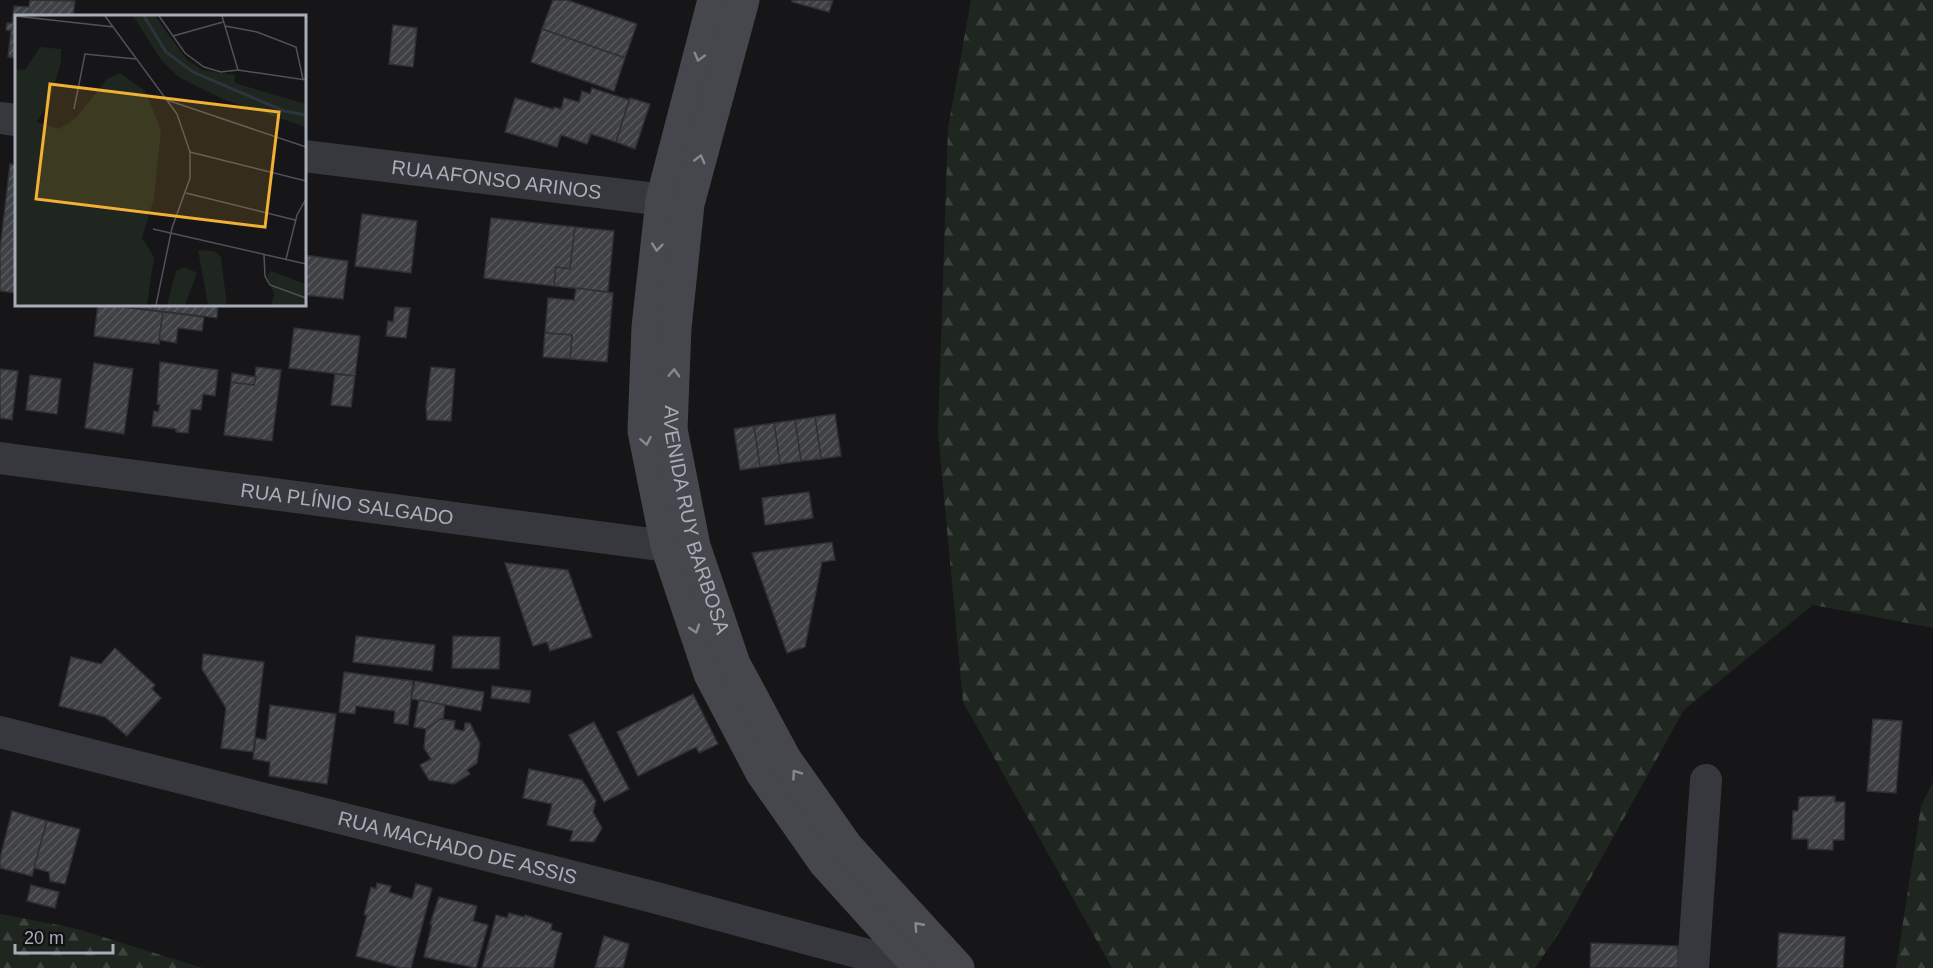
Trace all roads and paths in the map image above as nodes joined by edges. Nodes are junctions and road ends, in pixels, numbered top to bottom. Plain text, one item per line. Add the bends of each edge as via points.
1 (714, 0) edge
2 (743, 0) edge
3 (0, 118) edge
4 (15, 120) edge
5 (306, 156) edge
6 (675, 202) junction
7 (0, 458) edge
8 (681, 546) junction
9 (0, 732) edge
10 (1706, 780) dead end
11 (931, 965) edge
12 (1693, 968) edge

1 -> 6 main road, AVENIDA RUY BARBOSA
6 -> 2 main road, AVENIDA RUY BARBOSA
3 - 4 street
5 - 6 street, RUA AFONSO ARINOS
6 - 8 main road, AVENIDA RUY BARBOSA via 648,327 644,431
7 - 8 street, RUA PLÍNIO SALGADO
8 - 11 main road, AVENIDA RUY BARBOSA via 710,674 762,772 825,863
9 - 11 street, RUA MACHADO DE ASSIS
10 - 12 street

